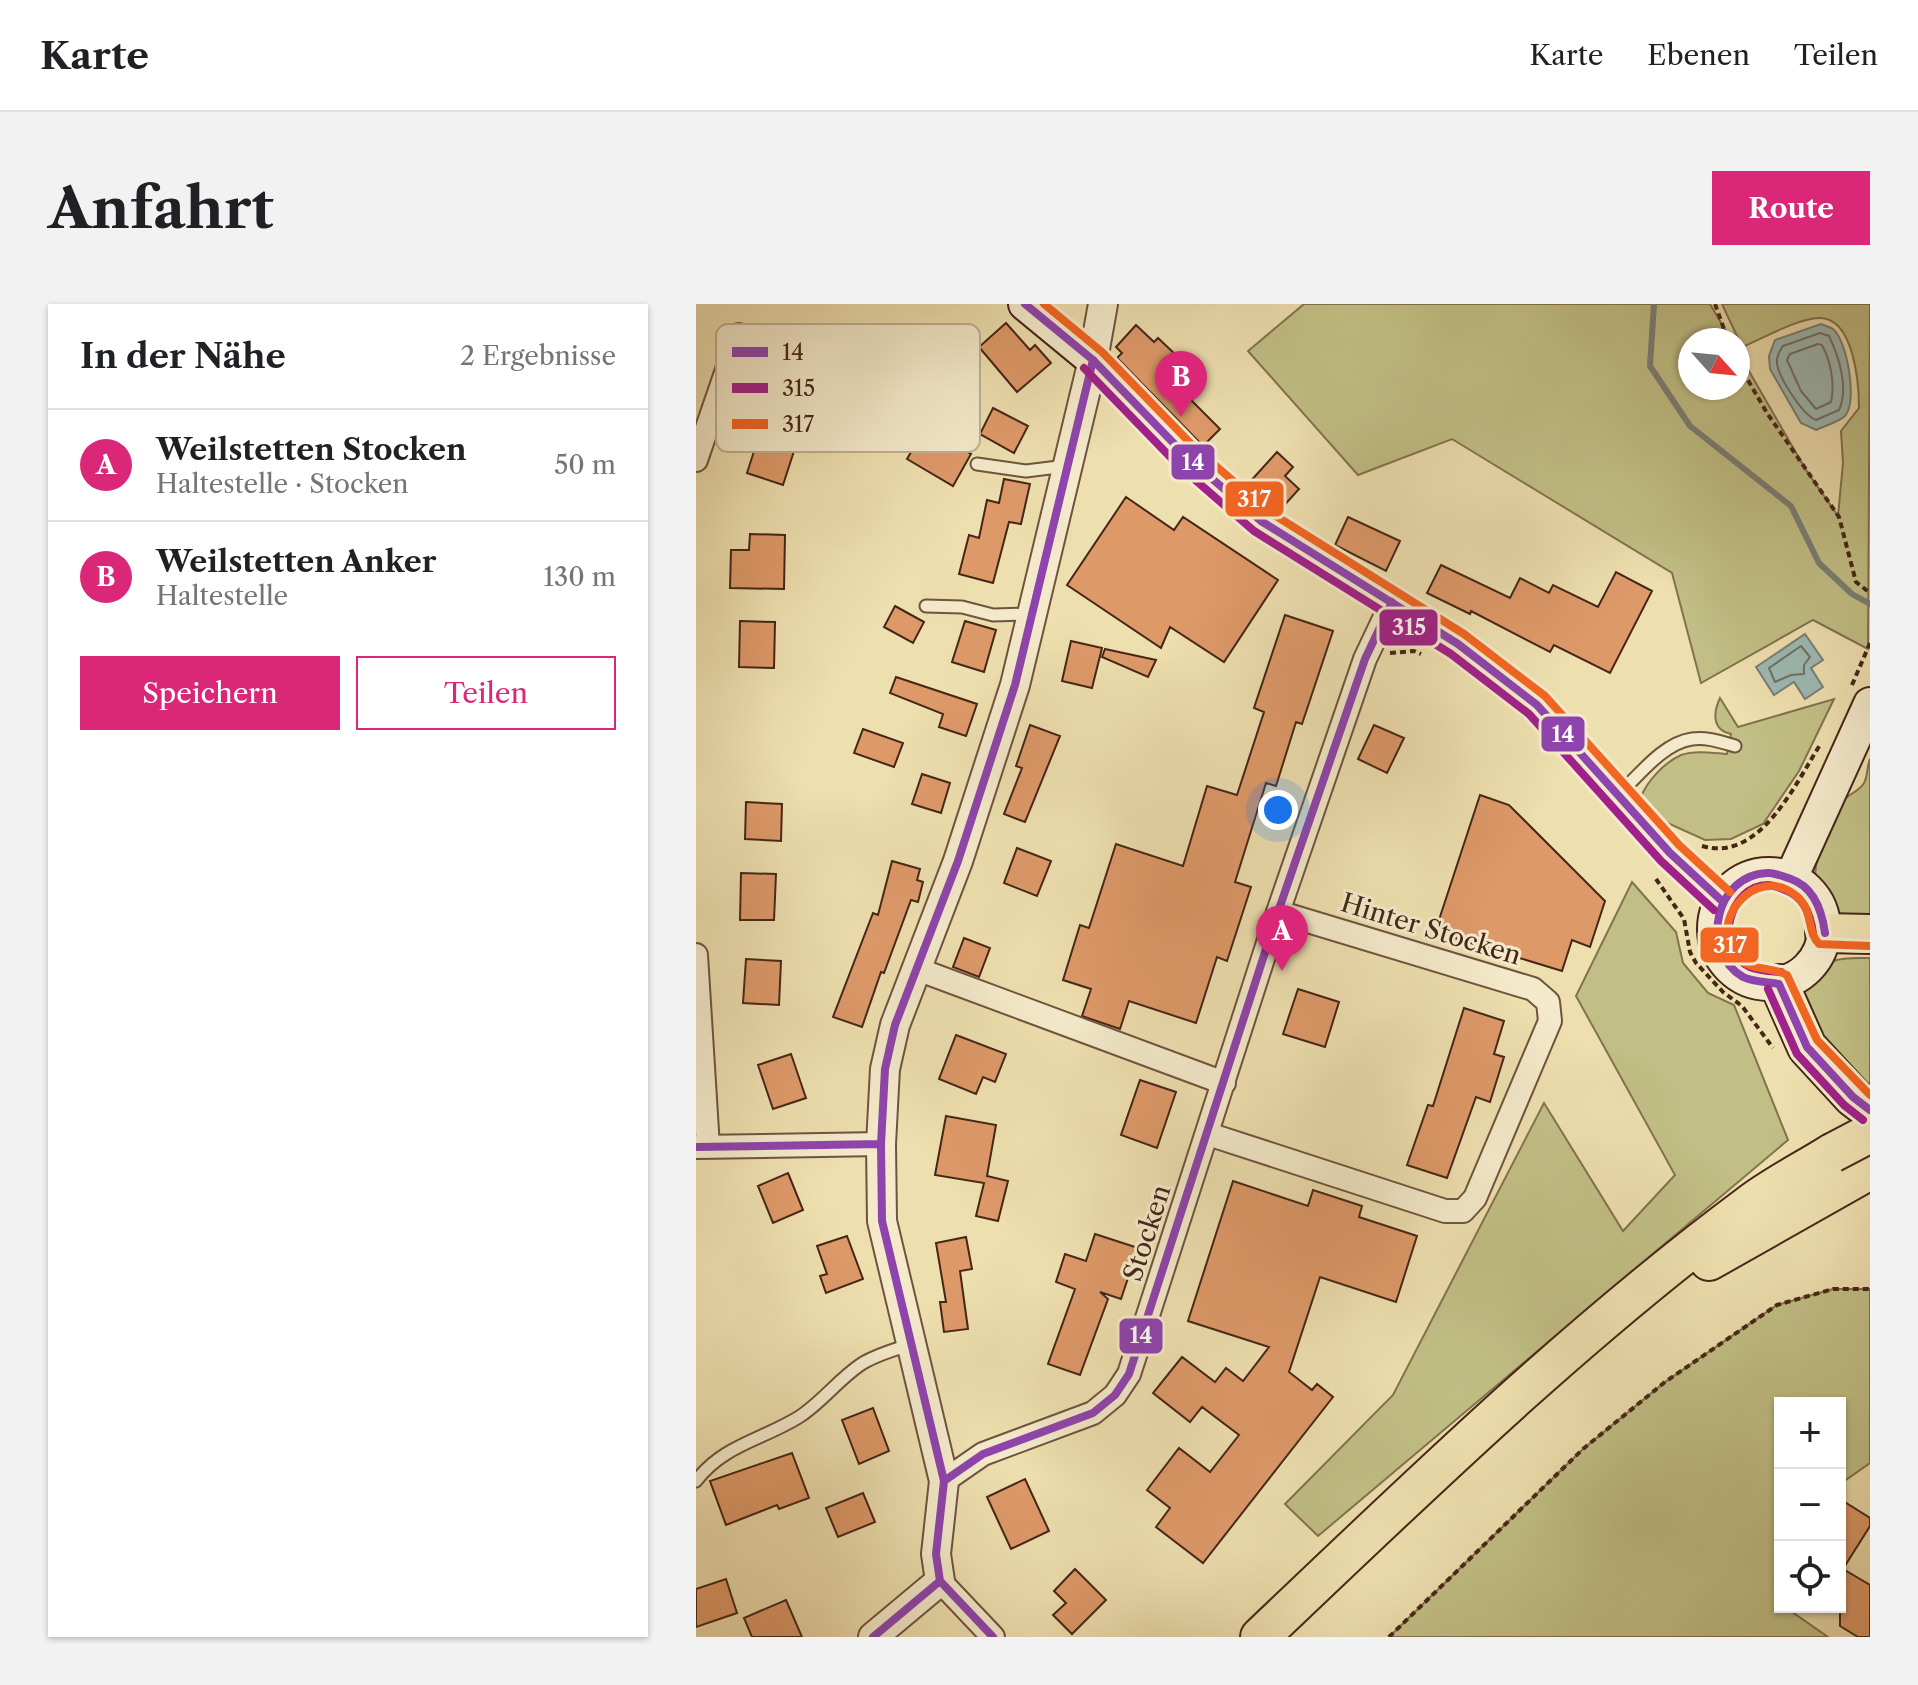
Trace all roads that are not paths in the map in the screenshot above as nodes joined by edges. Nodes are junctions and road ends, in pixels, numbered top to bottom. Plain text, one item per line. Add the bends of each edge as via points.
1 (1025, 304) edge
2 (1103, 304) edge
3 (1093, 360) junction
4 (716, 402) edge
5 (696, 460) edge
6 (977, 464) dead end
7 (1067, 466) junction
8 (1392, 602) junction
9 (926, 606) dead end
10 (1032, 614) junction
11 (1863, 710) edge
12 (1735, 746) dead end
13 (1625, 800) junction
14 (1791, 878) junction
15 (1722, 901) junction
16 (1278, 912) junction
17 (1825, 933) junction
18 (1870, 934) edge
19 (696, 955) edge
20 (917, 969) junction
21 (1779, 984) junction
22 (1224, 1083) junction
23 (1870, 1110) edge
24 (1870, 1133) edge
25 (1208, 1134) junction
26 (881, 1144) junction
27 (702, 1147) edge
28 (1855, 1166) edge
29 (911, 1344) junction
30 (696, 1481) edge
31 (944, 1481) junction
32 (940, 1581) junction
33 (873, 1637) edge
34 (993, 1637) edge
35 (1260, 1637) edge

1 - 3 main road
2 - 3 street
3 - 7 street
3 - 8 main road via 1187,457 1261,521
4 - 5 street
6 - 7 lane via 1026,471
7 - 10 street
8 - 13 main road via 1537,705
8 - 16 street, Stocken via 1365,659
9 - 10 lane
10 - 20 street via 1015,685 958,861
11 - 14 main road
12 - 13 lane via 1690,739 1664,752 1622,791
13 - 15 main road via 1670,853
14 - 15 main road via 1760,874
14 - 17 main road via 1817,900
15 - 21 main road via 1714,936 1724,961 1744,979
16 - 22 street, Stocken
16 - 25 street, Hinter Stocken via 1533,989 1548,1002 1550,1021 1475,1198 1463,1211 1445,1211
17 - 18 highway
17 - 21 main road via 1811,966
19 - 27 street
20 - 22 street
20 - 26 street via 885,1069
21 - 23 highway via 1807,1047
22 - 25 street, Stocken
24 - 28 highway, bridge
25 - 31 street, Stocken via 1129,1374 1115,1395 1093,1413 983,1454
26 - 27 street
26 - 29 street via 882,1221
28 - 35 highway via 1752,1203 1601,1322 1479,1429
29 - 30 lane via 862,1363 801,1416 724,1452
29 - 31 street
31 - 32 street via 936,1554
32 - 33 street
32 - 34 street

